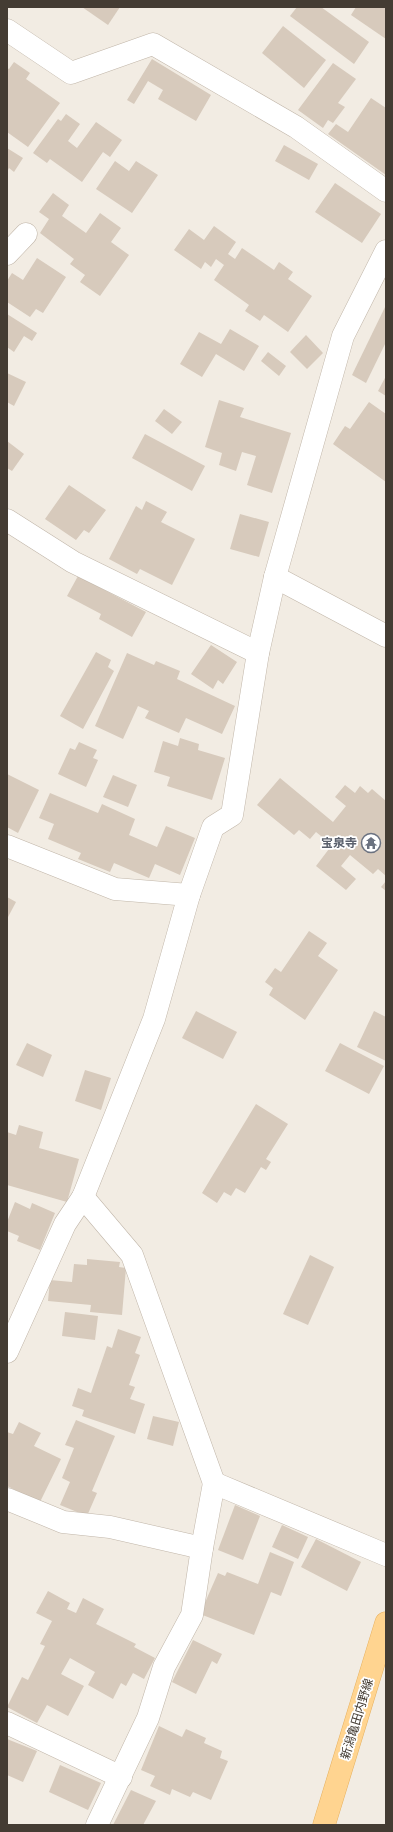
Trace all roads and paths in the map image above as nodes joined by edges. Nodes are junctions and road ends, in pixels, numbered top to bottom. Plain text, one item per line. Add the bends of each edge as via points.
1 (7, 30) edge
2 (386, 191) edge
3 (26, 234) dead end
4 (386, 251) edge
5 (7, 254) edge
6 (7, 520) edge
7 (275, 577) junction
8 (386, 636) edge
9 (258, 653) junction
10 (7, 846) edge
11 (189, 895) junction
12 (83, 1197) junction
13 (7, 1352) edge
14 (214, 1483) junction
15 (7, 1499) edge
16 (202, 1548) junction
17 (386, 1555) edge
18 (386, 1623) edge
19 (7, 1723) edge
20 (121, 1777) junction
21 (325, 1822) edge
22 (96, 1825) edge

1 - 2 street via 71,73 153,44 296,127
3 - 5 street
4 - 7 street via 343,336
6 - 9 street via 74,562
7 - 8 street
7 - 9 street
9 - 11 street via 232,815 213,827
10 - 11 street via 115,889
11 - 12 street via 154,1019
12 - 13 street via 64,1224
12 - 14 street via 132,1255
14 - 16 street
14 - 17 street
15 - 16 street via 63,1522 110,1527
16 - 20 street via 192,1615 164,1667 148,1718
18 - 21 main road, 新潟亀田内野線
19 - 20 street
20 - 22 street

